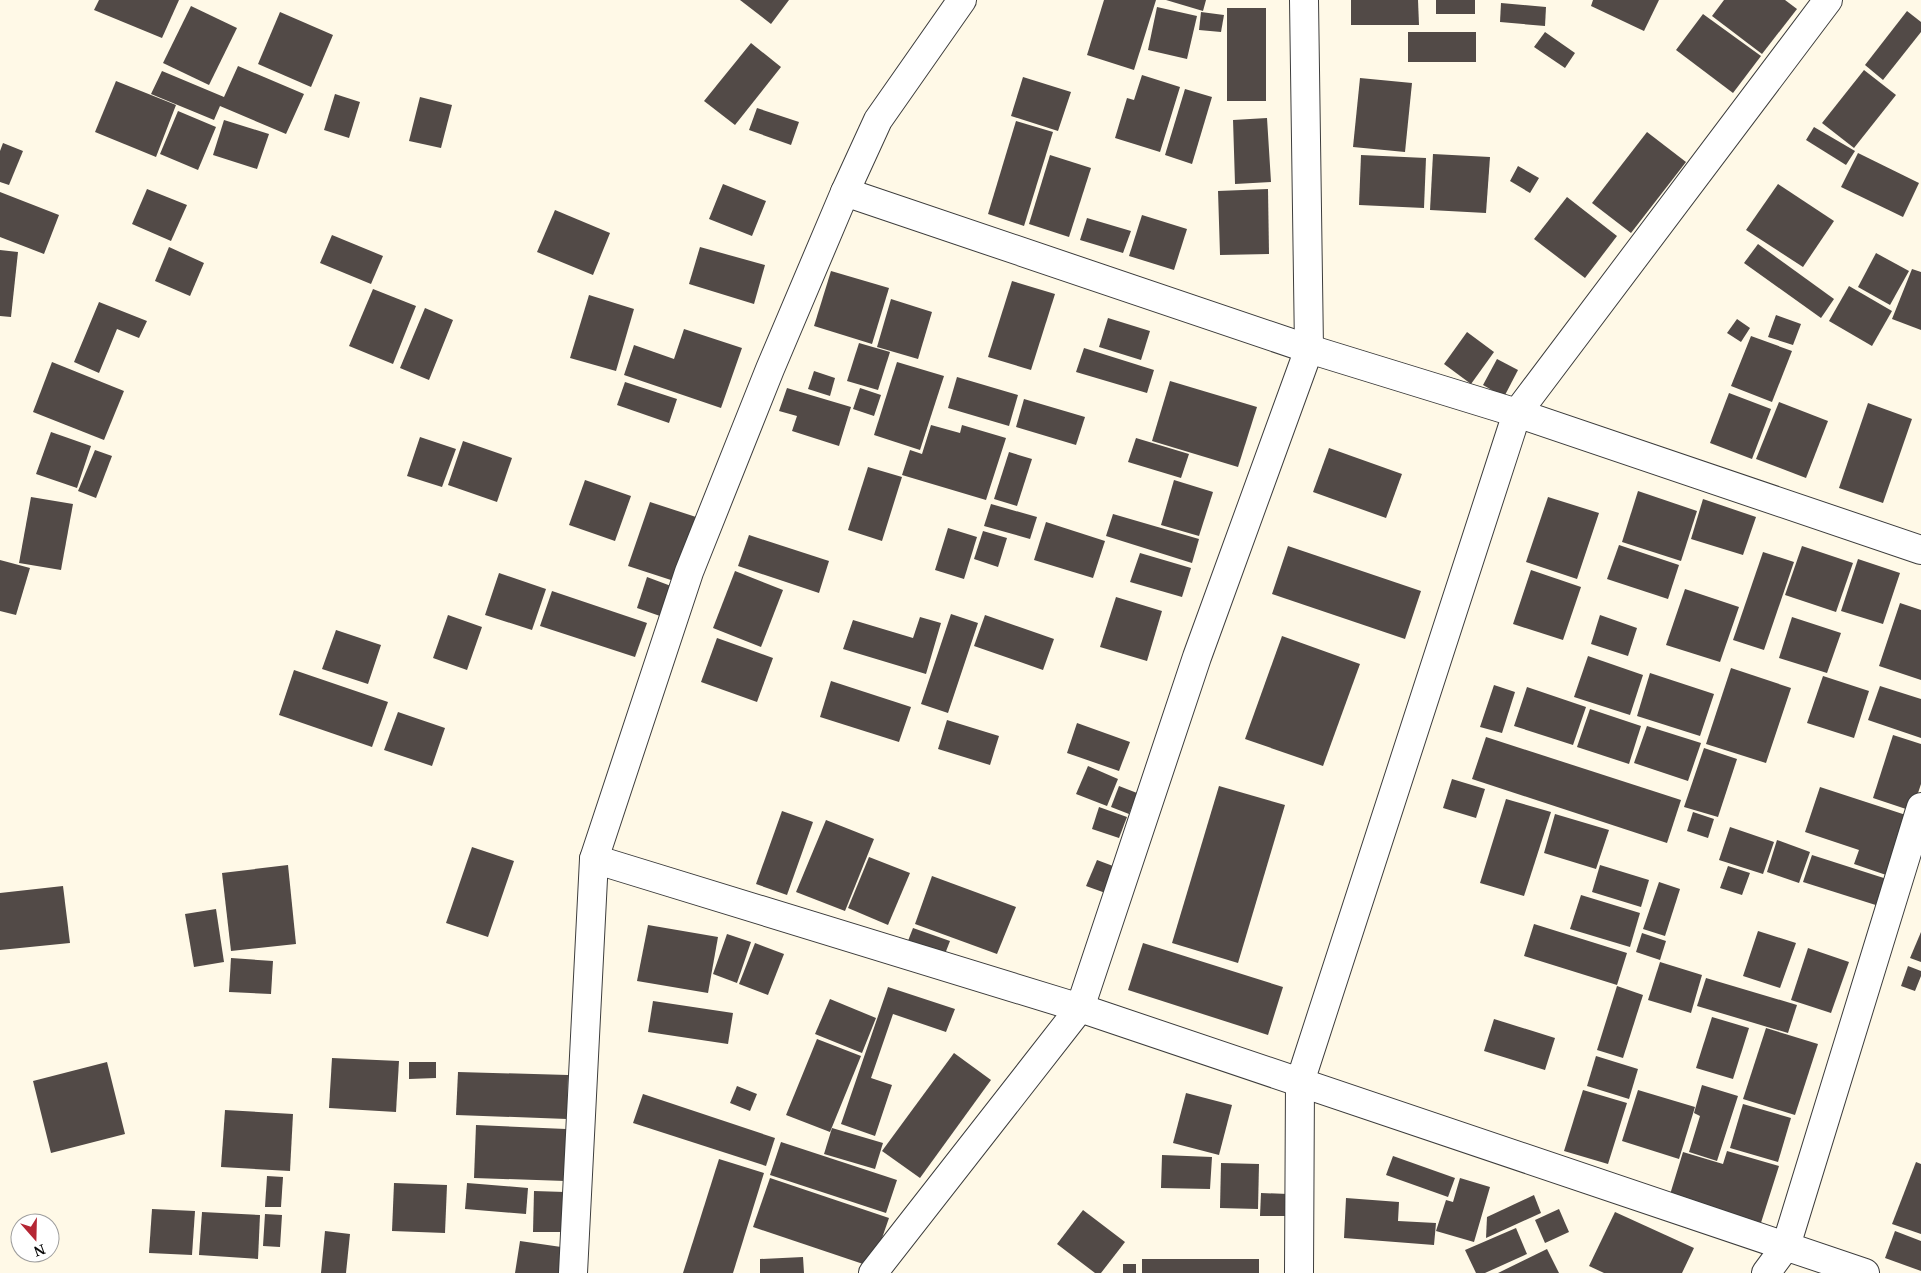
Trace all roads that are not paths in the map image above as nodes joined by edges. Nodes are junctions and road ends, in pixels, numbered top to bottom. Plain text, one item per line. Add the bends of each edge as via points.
1 (962, 0) edge
2 (1304, 0) edge
3 (1828, 0) edge
4 (845, 192) junction
5 (1309, 349) junction
6 (1517, 413) junction
7 (1921, 550) edge
8 (1921, 807) edge
9 (594, 858) junction
10 (1080, 1008) junction
11 (1300, 1082) junction
12 (1786, 1246) junction
13 (573, 1273) edge
14 (873, 1273) edge
15 (1299, 1273) edge
16 (1766, 1273) edge
17 (1865, 1273) edge

1 - 4 street via 878,120
2 - 5 street
3 - 6 street
4 - 5 street
4 - 9 street via 689,572
5 - 6 street
5 - 10 street via 1197,657
6 - 7 street
6 - 11 street
8 - 12 street
9 - 10 street
9 - 13 street
10 - 11 street
10 - 14 street
11 - 12 street
11 - 15 street
12 - 16 street
12 - 17 street

